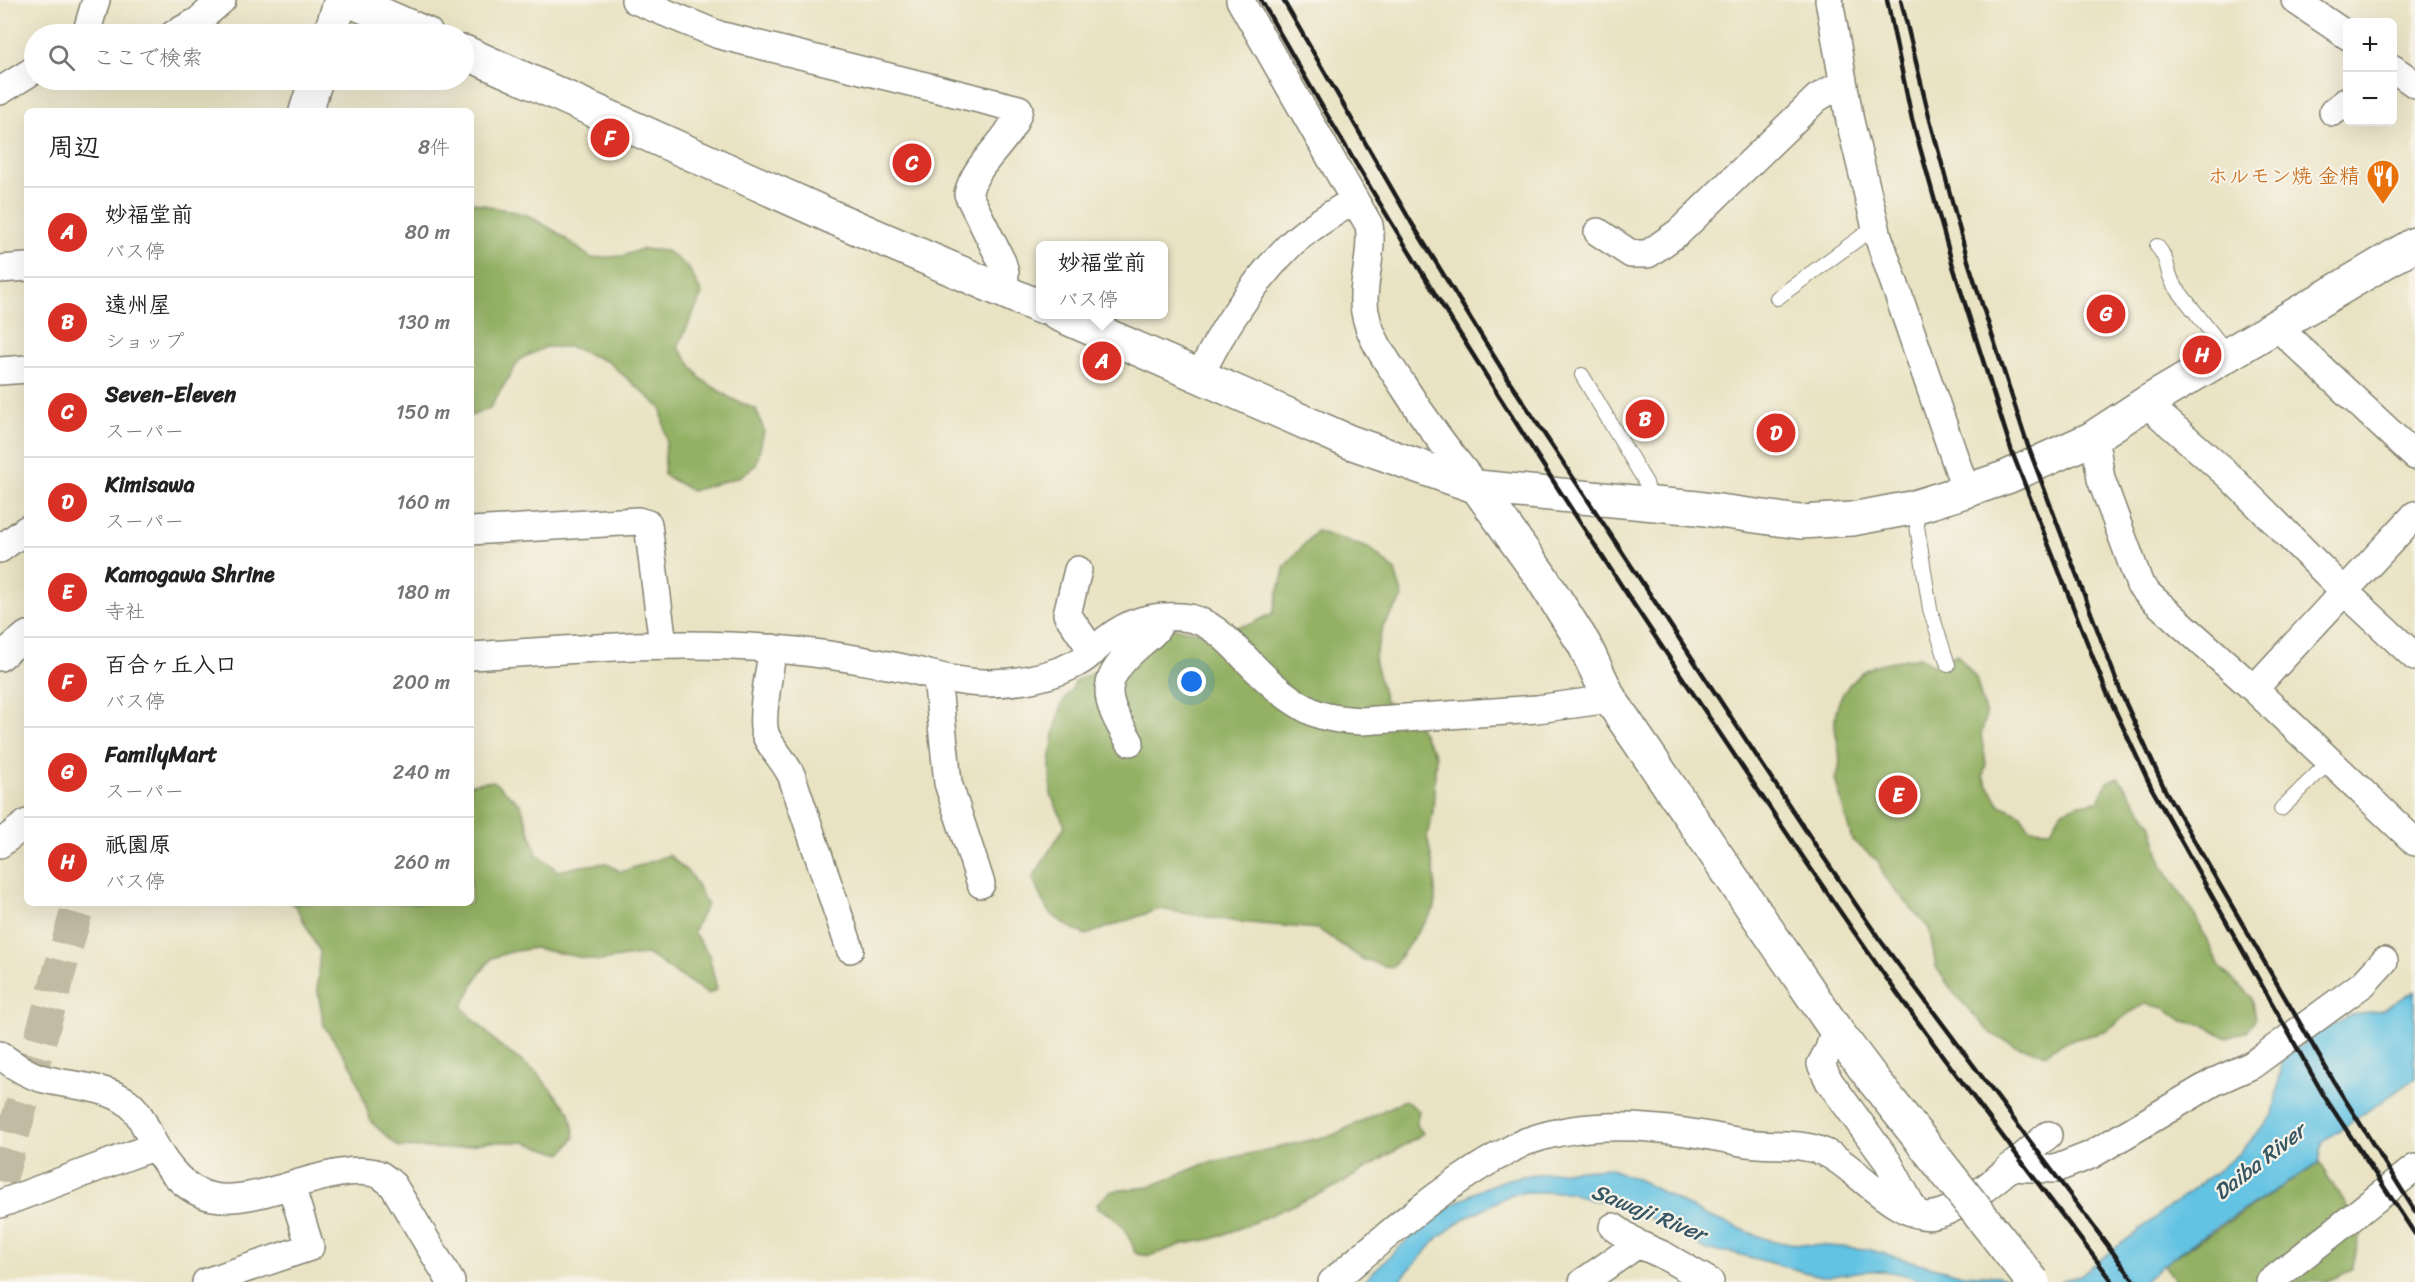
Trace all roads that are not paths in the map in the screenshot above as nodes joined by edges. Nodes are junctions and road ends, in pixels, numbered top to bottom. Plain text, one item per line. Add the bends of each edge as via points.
1 (96, 0) edge
2 (222, 0) edge
3 (341, 0) edge
4 (349, 0) edge
5 (635, 0) edge
6 (1240, 0) edge
7 (1829, 0) edge
8 (2295, 0) edge
9 (89, 24) edge
10 (192, 24) edge
11 (333, 24) edge
12 (403, 24) edge
13 (2343, 33) edge
14 (474, 55) edge
15 (2397, 71) edge
16 (24, 76) edge
17 (1843, 83) junction
18 (2415, 84) edge
19 (313, 90) edge
20 (0, 92) edge
21 (307, 108) edge
22 (1354, 200) junction
23 (1876, 226) junction
24 (1598, 232) dead end
25 (2414, 245) edge
26 (2157, 246) dead end
27 (24, 267) edge
28 (0, 269) edge
29 (1004, 291) junction
30 (1777, 298) dead end
31 (1036, 305) edge
32 (1067, 319) edge
33 (2276, 326) junction
34 (2228, 354) junction
35 (24, 369) edge
36 (0, 371) edge
37 (1582, 375) dead end
38 (1200, 376) junction
39 (2146, 403) junction
40 (2091, 439) junction
41 (2415, 456) edge
42 (1477, 487) junction
43 (1966, 491) junction
44 (1651, 504) junction
45 (1914, 507) junction
46 (2415, 515) edge
47 (24, 531) edge
48 (474, 531) edge
49 (0, 549) edge
50 (1078, 570) dead end
51 (2344, 591) junction
52 (1161, 617) junction
53 (24, 637) edge
54 (663, 645) junction
55 (772, 648) junction
56 (1093, 652) junction
57 (474, 656) edge
58 (0, 657) edge
59 (2415, 657) edge
60 (1948, 665) dead end
61 (937, 677) junction
62 (2254, 689) junction
63 (1610, 699) junction
64 (1130, 742) dead end
65 (2330, 762) junction
66 (2281, 808) dead end
67 (24, 825) edge
68 (2415, 842) edge
69 (0, 844) edge
70 (981, 884) dead end
71 (849, 949) dead end
72 (2384, 961) dead end
73 (1835, 1029) junction
74 (0, 1055) edge
75 (2048, 1135) dead end
76 (155, 1146) junction
77 (2010, 1167) junction
78 (2415, 1168) edge
79 (291, 1186) junction
80 (0, 1204) edge
81 (1916, 1214) junction
82 (1613, 1227) dead end
83 (1638, 1244) junction
84 (206, 1282) edge
85 (451, 1282) edge
86 (1332, 1282) edge
87 (1583, 1282) edge
88 (1710, 1282) edge
89 (2033, 1282) edge
90 (2270, 1282) edge

1 - 9 street
2 - 10 street
3 - 11 street
4 - 12 street
5 - 29 street via 719,35 1018,109 1015,124 986,160 968,194 1002,262
6 - 22 street
7 - 17 street
8 - 13 street
14 - 29 street
15 - 18 street
16 - 20 street
17 - 23 street
17 - 24 street via 1817,98 1678,232 1648,254 1631,254
19 - 21 street
22 - 38 street via 1290,245 1212,349
22 - 42 street via 1371,236 1364,308 1368,325 1379,349 1439,441
23 - 30 lane
23 - 43 street
25 - 33 street
26 - 34 lane via 2169,266 2174,285
27 - 28 street
29 - 31 street
32 - 38 street
33 - 34 street
33 - 41 street
34 - 39 street
35 - 36 street
37 - 44 lane via 1646,483
38 - 42 street via 1350,442
39 - 40 street
39 - 51 street via 2229,476
40 - 43 street
40 - 62 street via 2101,479 2140,585
42 - 44 street
42 - 63 street via 1584,645
43 - 45 street
44 - 45 street via 1800,522 1852,519
45 - 60 lane via 1930,609
46 - 51 street
47 - 49 street
48 - 54 street via 638,521 648,524
50 - 56 street via 1067,614
51 - 59 street
51 - 62 street
52 - 56 street via 1133,622
52 - 63 street via 1185,617 1207,624 1295,701 1336,719 1362,721 1537,709
52 - 64 street via 1157,630 1124,659 1110,680 1109,704
53 - 58 street
54 - 55 street
54 - 57 street
55 - 61 street via 889,665
55 - 71 street via 765,733 792,777
56 - 61 street via 1071,666 1036,679 984,683
61 - 70 street via 948,783
62 - 65 street
63 - 73 street
65 - 66 lane
65 - 68 street
67 - 69 street
72 - 77 street via 2364,983 2252,1065 2214,1082 2091,1155 2055,1169
73 - 81 street via 1821,1064 1888,1162
73 - 89 street, bridge
74 - 76 street via 41,1078 109,1093 127,1102 140,1116
75 - 77 street
76 - 79 street via 187,1187 212,1197 235,1198
76 - 80 street
77 - 81 street via 1958,1205 1933,1215
78 - 90 street
79 - 84 street via 310,1247
79 - 85 street via 351,1171 380,1175 393,1185
81 - 86 street via 1883,1197 1830,1155 1810,1147 1749,1144 1663,1130 1603,1127 1567,1131 1528,1141 1476,1169
82 - 83 street
83 - 87 street
83 - 88 street

